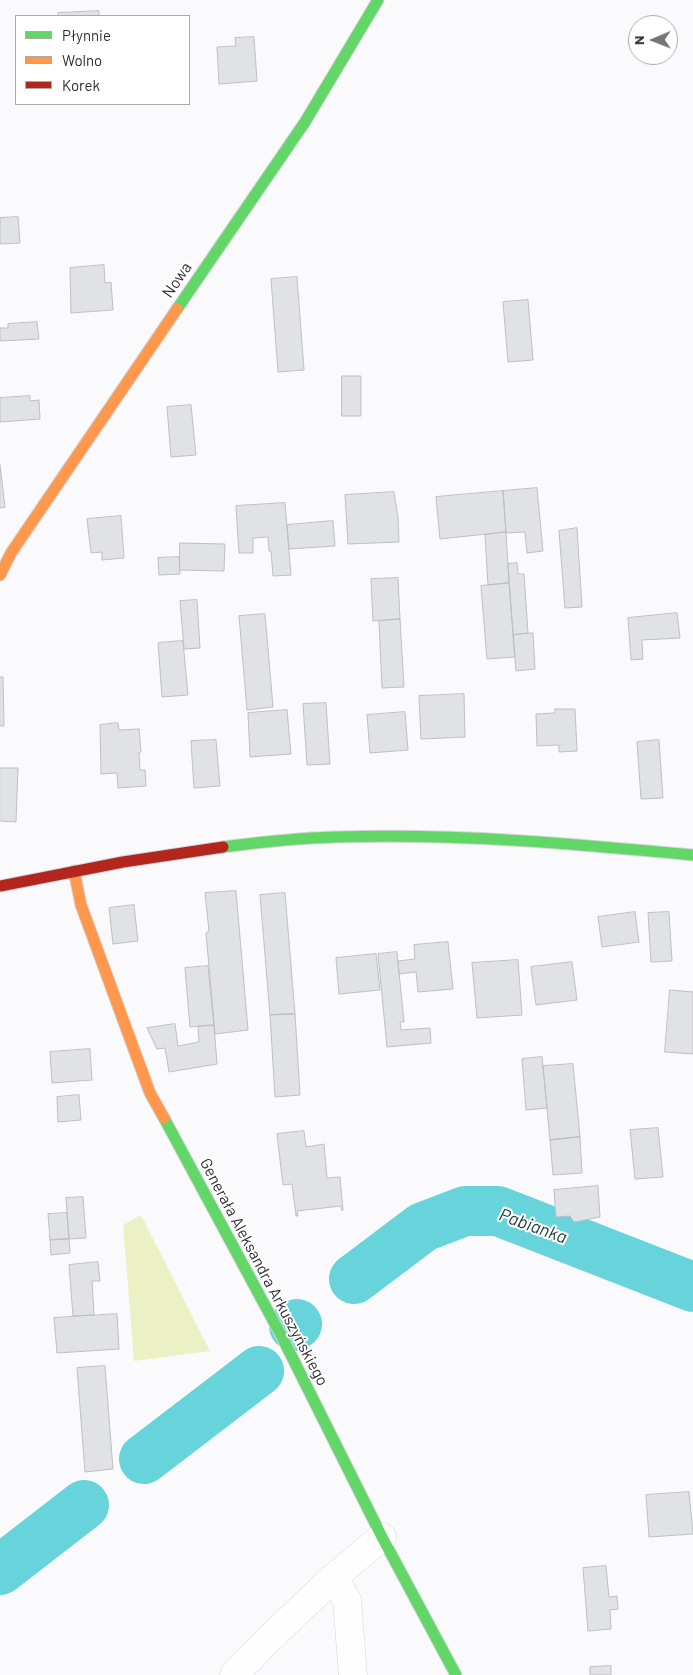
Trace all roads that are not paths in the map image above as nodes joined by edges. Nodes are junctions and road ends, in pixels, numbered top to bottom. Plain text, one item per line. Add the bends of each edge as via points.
1 (378, 0) edge
2 (0, 575) edge
3 (693, 855) edge
4 (74, 871) junction
5 (0, 886) edge
6 (382, 1537) junction
7 (332, 1578) junction
8 (234, 1675) edge
9 (354, 1675) edge
10 (456, 1675) edge

1 - 2 street, Nowa via 305,122 10,553
3 - 4 street via 452,837 332,837 211,848
4 - 5 street
4 - 6 street, Generała Aleksandra Arkuszyńskiego via 81,905 150,1093 282,1337
6 - 7 street
6 - 10 street, Generała Aleksandra Arkuszyńskiego
7 - 8 street
7 - 9 street via 347,1600

